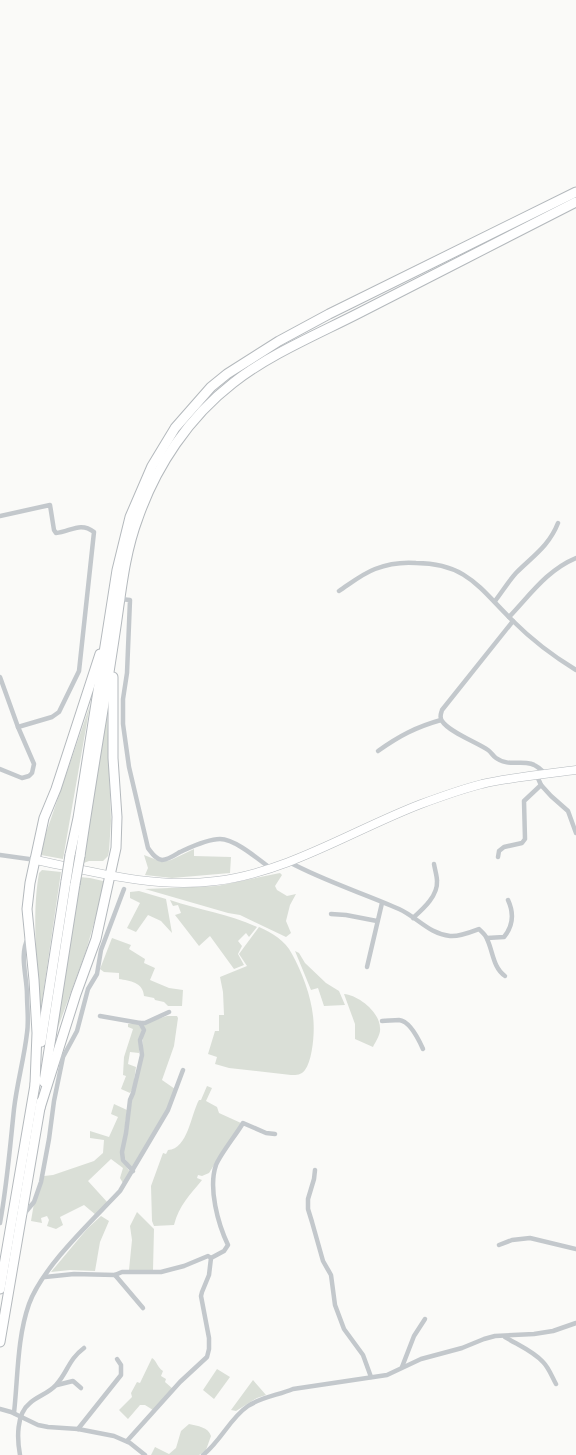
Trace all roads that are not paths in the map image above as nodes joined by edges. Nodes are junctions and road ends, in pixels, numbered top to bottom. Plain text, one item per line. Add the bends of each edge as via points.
1 (576, 192) edge
2 (576, 202) edge
3 (0, 516) edge
4 (558, 523) dead end
5 (576, 558) edge
6 (339, 590) dead end
7 (120, 599) junction
8 (495, 601) junction
9 (511, 619) junction
10 (112, 629) junction
11 (128, 630) junction
12 (576, 670) edge
13 (0, 677) edge
14 (441, 720) junction
15 (18, 727) junction
16 (378, 751) dead end
17 (0, 769) edge
18 (576, 770) edge
19 (541, 775) junction
20 (541, 785) junction
21 (569, 812) junction
22 (576, 814) edge
23 (576, 833) edge
24 (0, 855) edge
25 (498, 857) dead end
26 (36, 860) junction
27 (288, 862) junction
28 (434, 864) dead end
29 (270, 868) junction
30 (111, 876) junction
31 (70, 883) junction
32 (124, 889) dead end
33 (508, 900) dead end
34 (382, 903) junction
35 (331, 914) dead end
36 (413, 918) junction
37 (377, 921) junction
38 (30, 936) junction
39 (487, 938) junction
40 (368, 967) dead end
41 (505, 976) dead end
42 (169, 1012) dead end
43 (100, 1016) dead end
44 (382, 1022) dead end
45 (140, 1023) junction
46 (423, 1049) dead end
47 (183, 1070) dead end
48 (35, 1084) junction
49 (40, 1108) junction
50 (275, 1134) dead end
51 (315, 1170) dead end
52 (133, 1171) junction
53 (22, 1217) junction
54 (0, 1223) edge
55 (498, 1245) dead end
56 (576, 1249) edge
57 (212, 1258) junction
58 (2, 1268) edge
59 (115, 1275) junction
60 (45, 1277) junction
61 (0, 1289) edge
62 (143, 1308) dead end
63 (425, 1318) dead end
64 (576, 1323) edge
65 (504, 1336) junction
66 (0, 1342) edge
67 (84, 1348) dead end
68 (117, 1359) dead end
69 (402, 1367) junction
70 (371, 1377) junction
71 (556, 1384) dead end
72 (56, 1386) junction
73 (82, 1388) dead end
74 (0, 1409) edge
75 (14, 1413) junction
76 (21, 1417) junction
77 (78, 1429) junction
78 (127, 1441) junction
79 (20, 1455) edge
80 (145, 1455) edge
81 (203, 1455) edge

1 - 10 highway via 329,314 279,341 211,387 175,428 140,490 117,570
2 - 7 highway via 332,326 233,383 195,418 158,472 137,520 123,571
3 - 15 street via 50,505 56,533 77,526 94,532 79,671 59,712
4 - 8 street via 550,539 516,573
5 - 9 street via 538,584
6 - 8 street via 376,569 404,562 432,563 449,566 472,580
7 - 10 highway
7 - 11 street via 130,600
8 - 9 street
9 - 12 street via 556,658
9 - 14 street via 442,710
10 - 11 street
10 - 26 highway via 44,818
10 - 30 highway via 117,817
10 - 31 highway, bridge
11 - 29 street via 123,724 129,767 148,848 161,860 211,840 222,839 231,841
13 - 15 street
14 - 16 street via 399,736
14 - 19 street via 496,758 533,764 539,767
15 - 17 street via 34,764 32,773 22,778
18 - 19 main road
19 - 20 street
19 - 27 main road via 482,784 421,804
20 - 21 street
20 - 25 street via 524,801 525,839 522,843 504,847
21 - 22 street
21 - 23 street
24 - 26 street
26 - 30 main road
26 - 38 highway via 27,910
27 - 29 main road
27 - 34 street
28 - 36 street via 437,882 433,896
29 - 30 main road via 207,882 174,883
30 - 49 highway via 96,939
31 - 48 highway
31 - 49 highway
32 - 53 street via 101,950 97,974 88,989 77,1031 63,1057 41,1182 34,1202
33 - 39 street via 513,910 509,931 504,937
34 - 36 street
34 - 37 street
35 - 37 street
36 - 39 street via 439,934 452,937 480,929
37 - 40 street
38 - 48 highway via 37,1033
38 - 54 street via 23,952 28,1030
39 - 41 street via 500,972
42 - 45 street
43 - 45 street
44 - 46 street via 404,1021
45 - 52 street via 144,1030 140,1040 142,1055 130,1100 122,1152 123,1160
47 - 52 street via 168,1110
48 - 58 highway
49 - 53 highway
50 - 57 street via 243,1123 216,1166 217,1217 228,1245
51 - 70 street via 308,1209 323,1261 331,1275 335,1305 344,1329 363,1355
52 - 60 street via 120,1191
53 - 66 highway
55 - 56 street via 530,1238
57 - 59 street via 208,1256 161,1272
57 - 78 street via 201,1296 209,1338 207,1357
58 - 61 highway
59 - 60 street
59 - 62 street
60 - 75 street via 25,1319
63 - 69 street
64 - 65 street via 543,1332
65 - 69 street via 484,1339
65 - 71 street via 545,1364
67 - 72 street via 75,1355
68 - 77 street via 121,1375
69 - 70 street via 388,1375
70 - 81 street via 293,1389 249,1405
72 - 73 street via 73,1381
72 - 76 street via 30,1403
74 - 75 street
75 - 76 street
76 - 77 street via 48,1428
76 - 79 street via 18,1433
77 - 78 street
78 - 80 street

